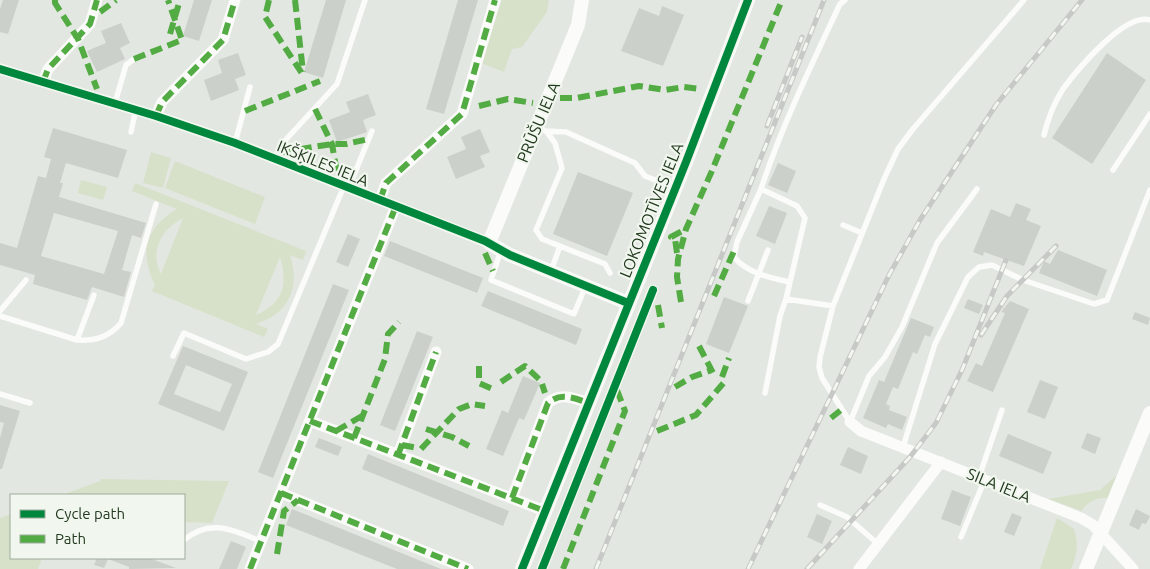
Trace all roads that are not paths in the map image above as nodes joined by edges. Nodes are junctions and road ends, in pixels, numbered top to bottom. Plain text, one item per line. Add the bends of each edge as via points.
1 (97, 0) edge
2 (235, 0) edge
3 (365, 0) edge
4 (495, 0) edge
5 (582, 0) edge
6 (748, 0) edge
7 (845, 0) edge
8 (1024, 0) edge
9 (1150, 20) edge
10 (134, 58) dead end
11 (0, 69) edge
12 (43, 82) junction
13 (250, 87) dead end
14 (115, 103) junction
15 (136, 109) junction
16 (1150, 114) edge
17 (156, 116) junction
18 (541, 129) junction
19 (372, 131) dead end
20 (131, 132) dead end
21 (1044, 135) dead end
22 (235, 143) junction
23 (275, 158) junction
24 (1113, 170) dead end
25 (346, 187) junction
26 (675, 188) junction
27 (761, 189) junction
28 (977, 189) dead end
29 (1150, 190) edge
30 (380, 200) junction
31 (156, 204) dead end
32 (396, 206) junction
33 (843, 225) dead end
34 (862, 233) junction
35 (495, 246) junction
36 (560, 246) junction
37 (768, 250) dead end
38 (551, 272) junction
39 (610, 272) dead end
40 (759, 273) junction
41 (26, 280) dead end
42 (790, 282) junction
43 (586, 285) junction
44 (94, 295) dead end
45 (786, 299) junction
46 (748, 301) dead end
47 (628, 303) junction
48 (833, 306) junction
49 (0, 311) edge
50 (0, 316) edge
51 (77, 340) junction
52 (436, 352) dead end
53 (173, 356) dead end
54 (0, 394) edge
55 (765, 394) dead end
56 (30, 403) dead end
57 (588, 403) junction
58 (1002, 410) dead end
59 (1150, 413) edge
60 (310, 421) junction
61 (850, 422) junction
62 (903, 447) junction
63 (398, 455) junction
64 (941, 462) junction
65 (982, 478) junction
66 (281, 493) junction
67 (512, 498) junction
68 (820, 506) dead end
69 (544, 511) junction
70 (1102, 534) junction
71 (961, 537) dead end
72 (185, 540) edge
73 (260, 540) junction
74 (878, 544) junction
75 (467, 565) edge
76 (250, 569) edge
77 (522, 569) edge
78 (859, 569) edge
79 (1086, 569) edge
80 (1133, 569) edge

1 - 12 street via 90,24 48,69
2 - 17 street via 223,40 162,102
3 - 23 lane via 337,84 280,146
4 - 30 street via 462,114 386,183
5 - 18 street, PRŪŠU IELA via 578,25
6 - 26 street, LOKOMOTĪVES IELA
7 - 27 lane via 840,4 804,82 771,157
8 - 34 lane via 898,149
9 - 21 lane via 1131,22 1088,58 1063,89 1048,117
10 - 14 lane via 126,65
11 - 12 street, IKŠĶILES IELA
12 - 14 street, IKŠĶILES IELA
13 - 22 lane
14 - 15 street, IKŠĶILES IELA
15 - 17 street, IKŠĶILES IELA
15 - 20 lane
16 - 24 lane
17 - 22 street, IKŠĶILES IELA
18 - 26 lane via 566,132 635,163 645,176
18 - 35 street, PRŪŠU IELA
18 - 36 lane via 555,143 562,168 536,230 542,239
19 - 25 lane
22 - 23 street, IKŠĶILES IELA
23 - 25 street, IKŠĶILES IELA
25 - 30 street, IKŠĶILES IELA
25 - 53 lane via 278,344 268,352 246,359 184,333
26 - 47 street, LOKOMOTĪVES IELA
27 - 40 lane via 734,251 734,257 740,264
27 - 42 lane via 797,206 805,218
28 - 61 lane via 937,243 902,327 885,357 869,376
29 - 62 lane via 1106,300 1094,304 1078,300 992,265 979,267 968,277 935,344
30 - 32 street, IKŠĶILES IELA
31 - 51 lane via 121,322 113,332 101,338
32 - 35 street, IKŠĶILES IELA
32 - 60 street
33 - 34 lane
34 - 48 lane
35 - 38 street, IKŠĶILES IELA
35 - 43 lane via 491,280 574,314
36 - 38 lane
36 - 39 lane via 605,264
37 - 40 lane
38 - 43 street, IKŠĶILES IELA
40 - 42 lane
40 - 46 lane
41 - 49 lane
42 - 45 lane
43 - 47 street, IKŠĶILES IELA
44 - 51 lane
45 - 48 lane
45 - 55 lane
47 - 57 street, LOKOMOTĪVES IELA
48 - 61 lane via 818,367
50 - 51 lane
52 - 63 street
54 - 56 lane
57 - 67 street via 561,397 548,403
57 - 69 street, LOKOMOTĪVES IELA
58 - 65 lane
59 - 70 street
60 - 63 street
60 - 66 street
61 - 62 street, SILA IELA via 861,431
62 - 64 street, SILA IELA
63 - 67 street
64 - 65 street, SILA IELA
64 - 74 street
65 - 70 street, SILA IELA via 1081,518
65 - 71 lane
66 - 73 street
66 - 75 street
67 - 69 street
68 - 74 lane via 847,517
69 - 77 street, LOKOMOTĪVES IELA
70 - 79 street
70 - 80 street, SILA IELA
72 - 73 lane via 219,526
73 - 76 street
74 - 78 street

